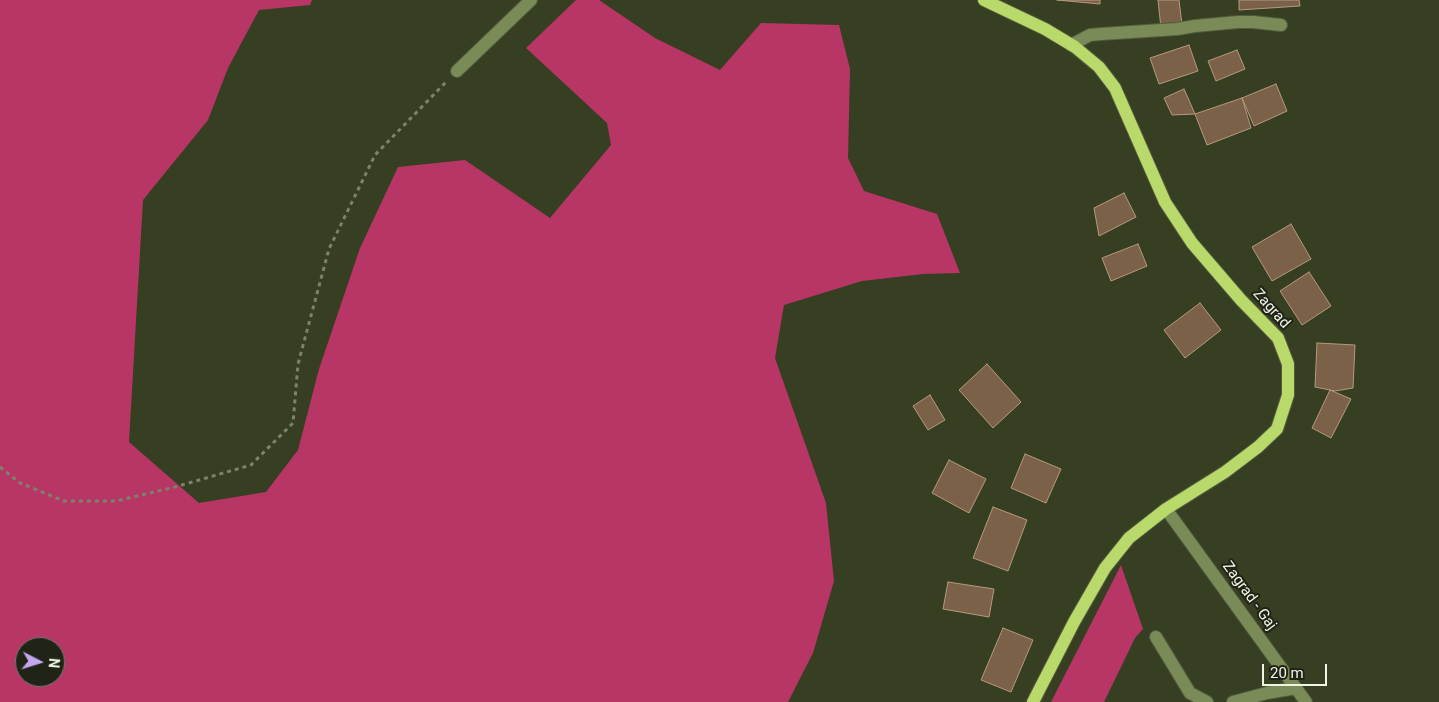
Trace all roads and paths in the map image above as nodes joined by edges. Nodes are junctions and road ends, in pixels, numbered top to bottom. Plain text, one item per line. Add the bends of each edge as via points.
1 (531, 0) edge
2 (984, 0) edge
3 (1281, 25) dead end
4 (1071, 45) junction
5 (457, 71) joint
6 (0, 467) edge
7 (1166, 509) junction
8 (1156, 638) dead end
9 (1296, 688) junction
10 (1033, 702) edge
11 (1207, 702) edge
12 (1233, 702) edge
13 (1306, 702) edge

1 - 5 street
2 - 4 main road, Zagrad
3 - 4 street via 1238,22 1090,35
4 - 7 main road, Zagrad via 1099,67 1115,88 1165,202 1192,243 1278,338 1288,364 1288,396 1277,429 1238,462
5 - 6 path via 376,155 329,249 298,364 293,423 251,465 116,501 64,502 20,483
7 - 9 street, Zagrad - Gaj
7 - 10 main road, Zagrad via 1129,538 1105,568
8 - 11 street via 1190,693
9 - 12 street
9 - 13 street, Zagrad - Gaj

